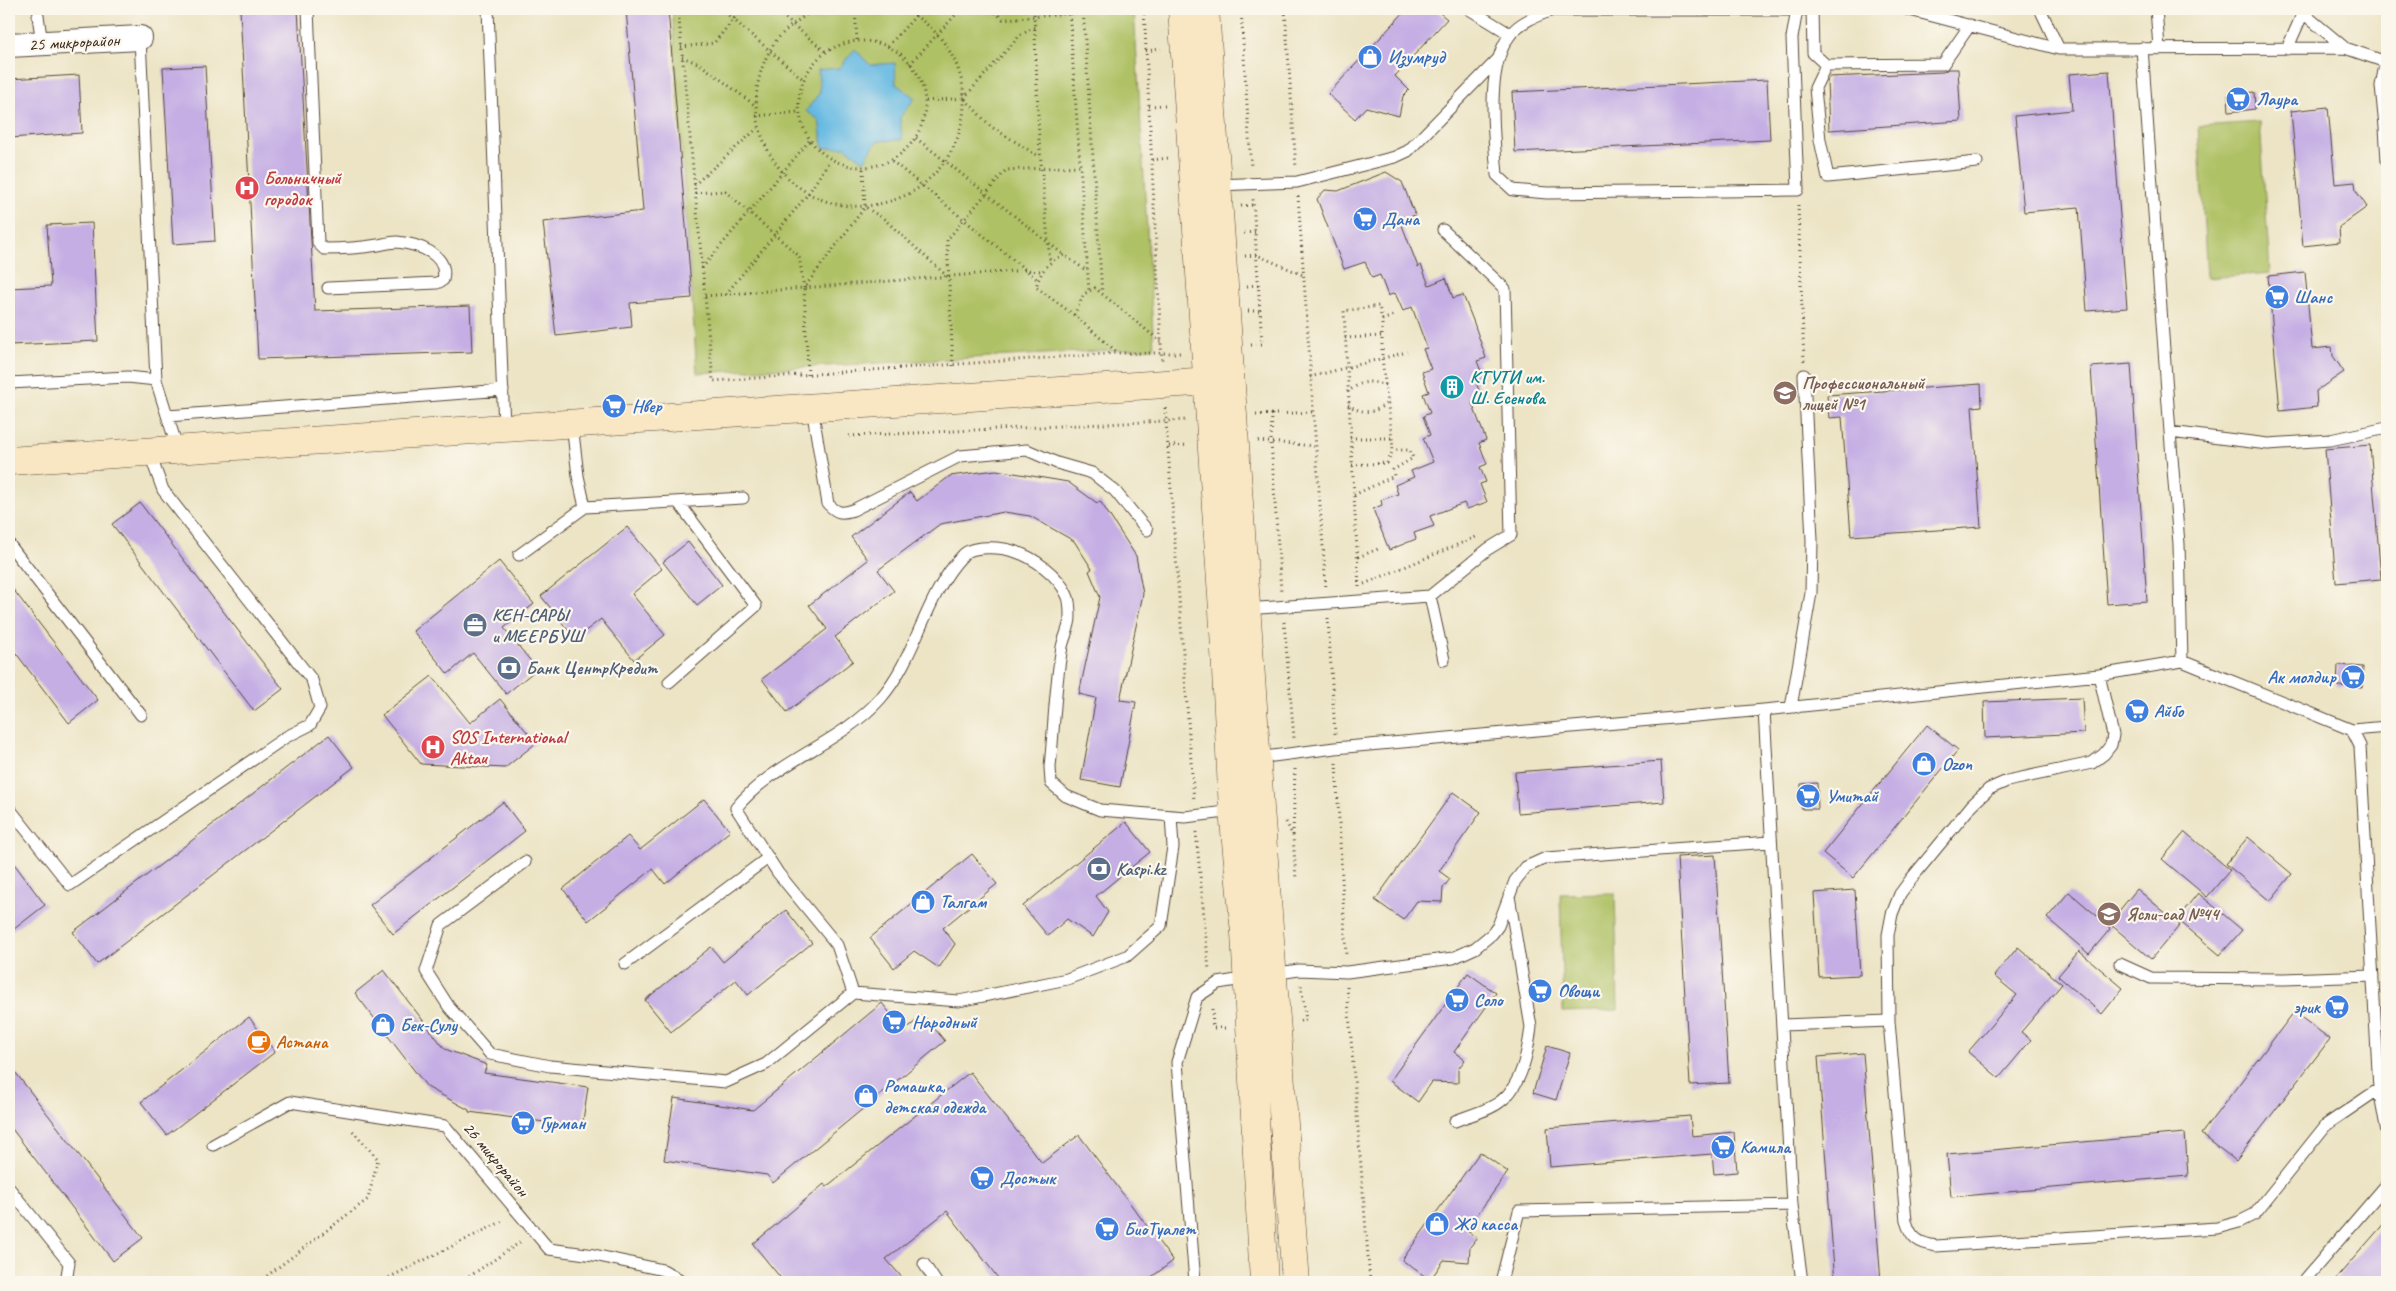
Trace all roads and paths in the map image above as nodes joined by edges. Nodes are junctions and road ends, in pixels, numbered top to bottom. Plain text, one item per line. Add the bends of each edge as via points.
1 (308, 9) edge
2 (488, 9) edge
3 (678, 9) edge
4 (721, 9) edge
5 (742, 9) edge
6 (774, 9) edge
7 (815, 9) edge
8 (855, 9) edge
9 (902, 9) edge
10 (922, 9) edge
11 (961, 9) edge
12 (991, 9) edge
13 (1034, 9) edge
14 (1069, 9) edge
15 (1083, 9) edge
16 (1144, 9) edge
17 (1182, 9) edge
18 (1205, 9) edge
19 (1285, 9) edge
20 (1469, 9) edge
21 (1810, 9) edge
22 (1906, 9) edge
23 (2040, 9) edge
24 (2156, 9) edge
25 (1789, 10) edge
26 (2302, 11) edge
27 (1537, 12) edge
28 (1069, 14) junction
29 (916, 15) junction
30 (38, 16) dead end
31 (1034, 16) junction
32 (734, 19) junction
33 (792, 24) junction
34 (1970, 25) junction
35 (1035, 27) junction
36 (938, 34) junction
37 (1510, 34) junction
38 (140, 38) joint
39 (857, 41) junction
40 (42, 43) junction
41 (9, 45) edge
42 (888, 46) junction
43 (681, 47) junction
44 (2159, 47) junction
45 (2142, 48) junction
46 (2346, 48) junction
47 (2059, 49) junction
48 (2287, 49) junction
49 (769, 52) junction
50 (826, 52) junction
51 (682, 57) junction
52 (2386, 59) edge
53 (1498, 60) junction
54 (910, 64) junction
55 (1826, 65) junction
56 (804, 80) junction
57 (964, 98) junction
58 (926, 101) junction
59 (756, 106) junction
60 (798, 112) junction
61 (756, 116) junction
62 (758, 127) junction
63 (2386, 128) edge
64 (916, 138) junction
65 (809, 141) junction
66 (1040, 157) junction
67 (1170, 157) dead end
68 (830, 160) junction
69 (1152, 160) junction
70 (892, 161) junction
71 (2387, 161) edge
72 (945, 162) junction
73 (1977, 162) dead end
74 (1080, 166) junction
75 (1042, 167) junction
76 (863, 169) junction
77 (783, 174) junction
78 (1297, 182) junction
79 (694, 185) junction
80 (923, 185) junction
81 (1205, 186) junction
82 (1798, 190) junction
83 (695, 193) junction
84 (987, 193) junction
85 (808, 194) junction
86 (866, 207) junction
87 (750, 212) junction
88 (965, 219) junction
89 (1444, 230) dead end
90 (775, 235) junction
91 (1048, 244) junction
92 (1064, 255) junction
93 (1257, 255) dead end
94 (1050, 263) junction
95 (702, 268) junction
96 (1026, 270) junction
97 (1041, 271) junction
98 (1088, 271) junction
99 (1303, 275) junction
100 (948, 277) junction
101 (1038, 280) junction
102 (328, 288) dead end
103 (804, 288) junction
104 (1089, 291) junction
105 (1102, 293) junction
106 (726, 294) junction
107 (705, 296) junction
108 (1074, 315) junction
109 (1396, 315) dead end
110 (1382, 320) junction
111 (1382, 336) junction
112 (1345, 338) junction
113 (1161, 342) junction
114 (1407, 352) dead end
115 (1118, 353) junction
116 (1162, 355) junction
117 (1382, 358) junction
118 (953, 366) junction
119 (1346, 368) junction
120 (808, 375) junction
121 (1804, 375) joint
122 (1310, 377) junction
123 (156, 380) junction
124 (1219, 381) junction
125 (9, 383) edge
126 (1164, 385) junction
127 (1386, 385) junction
128 (503, 390) junction
129 (1347, 392) junction
130 (1388, 402) junction
131 (1348, 405) junction
132 (812, 408) junction
133 (1313, 412) junction
134 (1272, 414) junction
135 (168, 416) junction
136 (1222, 418) junction
137 (1166, 421) junction
138 (572, 424) junction
139 (504, 428) junction
140 (2387, 428) edge
141 (2170, 432) junction
142 (849, 436) dead end
143 (1350, 438) junction
144 (1392, 438) junction
145 (178, 450) junction
146 (1393, 450) junction
147 (149, 452) junction
148 (9, 461) edge
149 (1352, 465) junction
150 (1354, 494) junction
151 (743, 498) dead end
152 (678, 502) junction
153 (585, 507) junction
154 (1147, 530) dead end
155 (9, 544) edge
156 (1378, 549) dead end
157 (1488, 549) junction
158 (519, 555) dead end
159 (1358, 557) junction
160 (1359, 586) junction
161 (1430, 596) junction
162 (1360, 600) junction
163 (1327, 604) junction
164 (1282, 606) junction
165 (1235, 609) junction
166 (1444, 660) dead end
167 (2182, 661) junction
168 (2099, 675) junction
169 (668, 682) dead end
170 (1790, 707) junction
171 (1764, 710) junction
172 (141, 716) dead end
173 (2387, 727) edge
174 (2352, 730) junction
175 (1335, 748) junction
176 (1295, 752) junction
177 (1244, 760) junction
178 (9, 808) edge
179 (1246, 810) junction
180 (1171, 816) junction
181 (1195, 816) junction
182 (1293, 836) dead end
183 (1770, 842) junction
184 (768, 858) junction
185 (525, 862) dead end
186 (1509, 894) junction
187 (625, 964) dead end
188 (2120, 964) dead end
189 (1299, 970) junction
190 (1347, 972) junction
191 (1273, 974) junction
192 (2373, 976) junction
193 (1246, 978) junction
194 (1210, 986) junction
195 (853, 993) junction
196 (1890, 1021) junction
197 (1782, 1025) junction
198 (1277, 1026) junction
199 (1249, 1027) junction
200 (2379, 1089) junction
201 (334, 1109) junction
202 (1455, 1121) dead end
203 (2387, 1132) edge
204 (213, 1145) dead end
205 (2387, 1184) edge
206 (9, 1188) edge
207 (1792, 1205) junction
208 (519, 1213) junction
209 (535, 1232) junction
210 (924, 1264) dead end
211 (66, 1282) edge
212 (259, 1282) edge
213 (380, 1282) edge
214 (461, 1282) edge
215 (684, 1282) edge
216 (936, 1282) edge
217 (1195, 1282) edge
218 (1264, 1282) edge
219 (1296, 1282) edge
220 (1370, 1282) edge
221 (1501, 1282) edge
222 (1802, 1282) edge
223 (2302, 1282) edge

1 - 102 lane via 318,243 324,248 343,249 396,242 405,244 435,253 445,272 440,282
2 - 128 lane
3 - 43 path
4 - 32 path
5 - 32 path
6 - 33 path
7 - 33 path
8 - 39 path
9 - 29 path
10 - 29 path
11 - 36 path
12 - 31 path via 1003,18
13 - 31 path
14 - 28 path
15 - 105 path
16 - 69 path
17 - 81 main road
18 - 81 main road
19 - 78 path
20 - 37 lane
21 - 25 lane
21 - 55 lane via 1814,53
22 - 34 lane
23 - 47 lane
24 - 44 lane
25 - 27 lane
25 - 82 lane
26 - 46 lane
26 - 48 lane
27 - 37 lane
28 - 31 path
28 - 74 path
29 - 36 path
29 - 42 path
30 - 40 lane
31 - 35 path
32 - 43 path via 714,43
32 - 49 path
33 - 49 path
33 - 50 path
34 - 47 lane
34 - 55 lane via 1943,64
35 - 57 path via 1020,35
35 - 66 path
36 - 54 path
36 - 57 path via 956,64
37 - 53 lane
38 - 40 street, 25 микрорайон
38 - 123 lane
39 - 42 path
39 - 50 path via 841,44
40 - 41 street, 25 микрорайон
42 - 54 path
43 - 51 path
44 - 45 lane
44 - 48 lane
45 - 47 lane
45 - 141 lane
46 - 48 lane
46 - 52 lane
49 - 56 path
49 - 59 path via 761,69
50 - 56 path via 813,64
51 - 59 path via 700,64
51 - 79 path
52 - 63 lane via 2381,86
53 - 78 lane via 1408,151
53 - 82 lane via 1494,103 1497,175 1513,190 1547,193
54 - 58 path via 922,84
55 - 73 lane via 1816,88 1820,140 1828,178
56 - 60 path
57 - 58 path
57 - 66 path via 990,126
57 - 72 path via 956,142
58 - 64 path via 924,120
59 - 61 path
60 - 61 path
60 - 65 path
61 - 62 path
62 - 77 path via 768,152
62 - 79 path
63 - 71 lane
64 - 70 path
64 - 72 path
65 - 68 path
65 - 77 path
66 - 75 path
67 - 69 path
68 - 76 path
68 - 85 path
69 - 113 path
70 - 76 path
70 - 80 path
72 - 80 path
72 - 84 path
74 - 75 path
74 - 98 path
75 - 84 path via 1006,170
75 - 91 path
76 - 86 path
77 - 85 path
77 - 87 path
78 - 81 lane
78 - 99 path
79 - 83 path
80 - 86 path via 896,200
80 - 88 path
81 - 124 main road
82 - 121 path
83 - 87 path via 725,191
83 - 95 path
84 - 88 path
84 - 91 path
85 - 86 path via 836,204
85 - 90 path
86 - 100 path via 884,219
86 - 103 path
87 - 90 path
87 - 95 path
88 - 96 path
88 - 100 path via 947,240
89 - 157 lane via 1505,289 1511,535
90 - 103 path via 800,256
90 - 106 path
91 - 92 path
91 - 94 path
92 - 94 path
92 - 98 path
93 - 99 path
94 - 97 path
95 - 107 path
96 - 97 path
96 - 100 path
96 - 101 path
97 - 101 path
98 - 104 path
99 - 122 path
100 - 103 path
100 - 118 path
101 - 108 path via 1036,287
103 - 106 path
103 - 120 path
104 - 105 path via 1095,288
104 - 108 path via 1084,294
105 - 113 path
106 - 107 path
107 - 120 path via 713,381
108 - 115 path
109 - 110 path
110 - 111 path
110 - 112 path via 1379,306 1344,311
111 - 112 path
111 - 117 path
112 - 119 path
113 - 116 path
114 - 117 path
115 - 116 path
115 - 118 path
116 - 126 path
117 - 119 path
117 - 127 path
118 - 120 path
119 - 122 path
119 - 129 path
121 - 170 lane via 1812,540 1811,593
122 - 133 path
123 - 125 lane via 128,378
123 - 135 lane
124 - 126 main road
124 - 136 main road
126 - 132 main road
126 - 137 path
127 - 129 path via 1362,382
127 - 130 path
128 - 135 lane
128 - 139 lane
129 - 131 path
130 - 131 path via 1369,413
130 - 144 path
131 - 143 path
132 - 138 main road
132 - 154 lane via 828,504 836,512 853,510 960,456 1027,450 1092,473 1115,491
133 - 134 path
133 - 163 path
134 - 136 path
134 - 164 path
135 - 145 lane
136 - 137 path
136 - 165 main road
137 - 142 path
137 - 181 path
138 - 139 main road
138 - 153 lane
139 - 145 main road
140 - 141 lane via 2330,440 2268,444
141 - 167 lane via 2179,544
143 - 144 path
143 - 149 path
144 - 146 path
145 - 147 main road
146 - 149 path via 1387,463
146 - 150 path via 1410,450 1413,458 1393,470 1394,476
147 - 148 main road
147 - 178 lane via 163,490 312,680 320,708 310,724 70,884
149 - 150 path
150 - 159 path
151 - 152 lane
152 - 153 lane
152 - 169 lane via 756,606
153 - 158 lane
155 - 172 lane
156 - 159 path
157 - 160 path via 1482,534
157 - 161 lane
159 - 160 path
160 - 162 path
161 - 162 lane
161 - 166 lane
162 - 163 lane
163 - 164 lane
163 - 175 path
164 - 165 lane
164 - 176 path
165 - 177 main road
167 - 168 lane
167 - 174 lane
168 - 170 lane
168 - 196 lane via 2113,735 2104,754 2092,763 2007,781 1989,789 1939,842 1900,894 1888,935
170 - 171 lane
171 - 175 lane
171 - 183 lane
173 - 174 lane
174 - 192 lane via 2360,746
175 - 176 lane
175 - 190 path
176 - 177 lane
176 - 182 path
177 - 179 main road
179 - 181 lane
179 - 191 main road
179 - 193 main road
180 - 181 lane
180 - 184 lane via 1100,810 1066,796 1051,783 1062,647 1070,618 1068,596 1047,570 1028,555 989,547 964,553 938,587 890,687 869,711 765,781 736,808
180 - 195 lane via 1174,847 1161,926 1127,956 1067,979 959,1001
181 - 194 path
183 - 186 lane via 1546,858 1526,867
183 - 197 lane
184 - 187 lane
184 - 195 lane via 837,944
185 - 195 lane via 441,925 426,972 449,1006 490,1054 550,1066 726,1082 766,1064
186 - 190 lane via 1498,926 1475,948 1453,958
186 - 202 lane via 1531,1027 1529,1045 1520,1074 1508,1095 1500,1102
188 - 192 lane via 2151,978
189 - 190 lane
189 - 191 lane
189 - 198 path via 1306,1020
190 - 220 path
191 - 193 lane
191 - 198 main road
192 - 200 lane
193 - 194 lane
193 - 199 main road
194 - 199 path via 1213,1028
194 - 217 lane via 1198,997 1177,1062
196 - 197 lane
196 - 200 lane via 1906,1221 1913,1237 1921,1244 1936,1246 2217,1228 2239,1222 2255,1214 2326,1125
197 - 207 lane
198 - 219 main road
199 - 218 main road
200 - 203 lane
201 - 204 lane, 26 микрорайон via 290,1102
201 - 208 lane, 26 микрорайон via 445,1126
201 - 212 path via 378,1159 368,1199
205 - 223 lane
206 - 211 lane via 69,1263
207 - 221 lane via 1519,1211
207 - 222 lane
208 - 209 lane, 26 микрорайон
208 - 213 path
209 - 214 path
209 - 215 lane, 26 микрорайон via 549,1249 663,1270
210 - 216 lane

